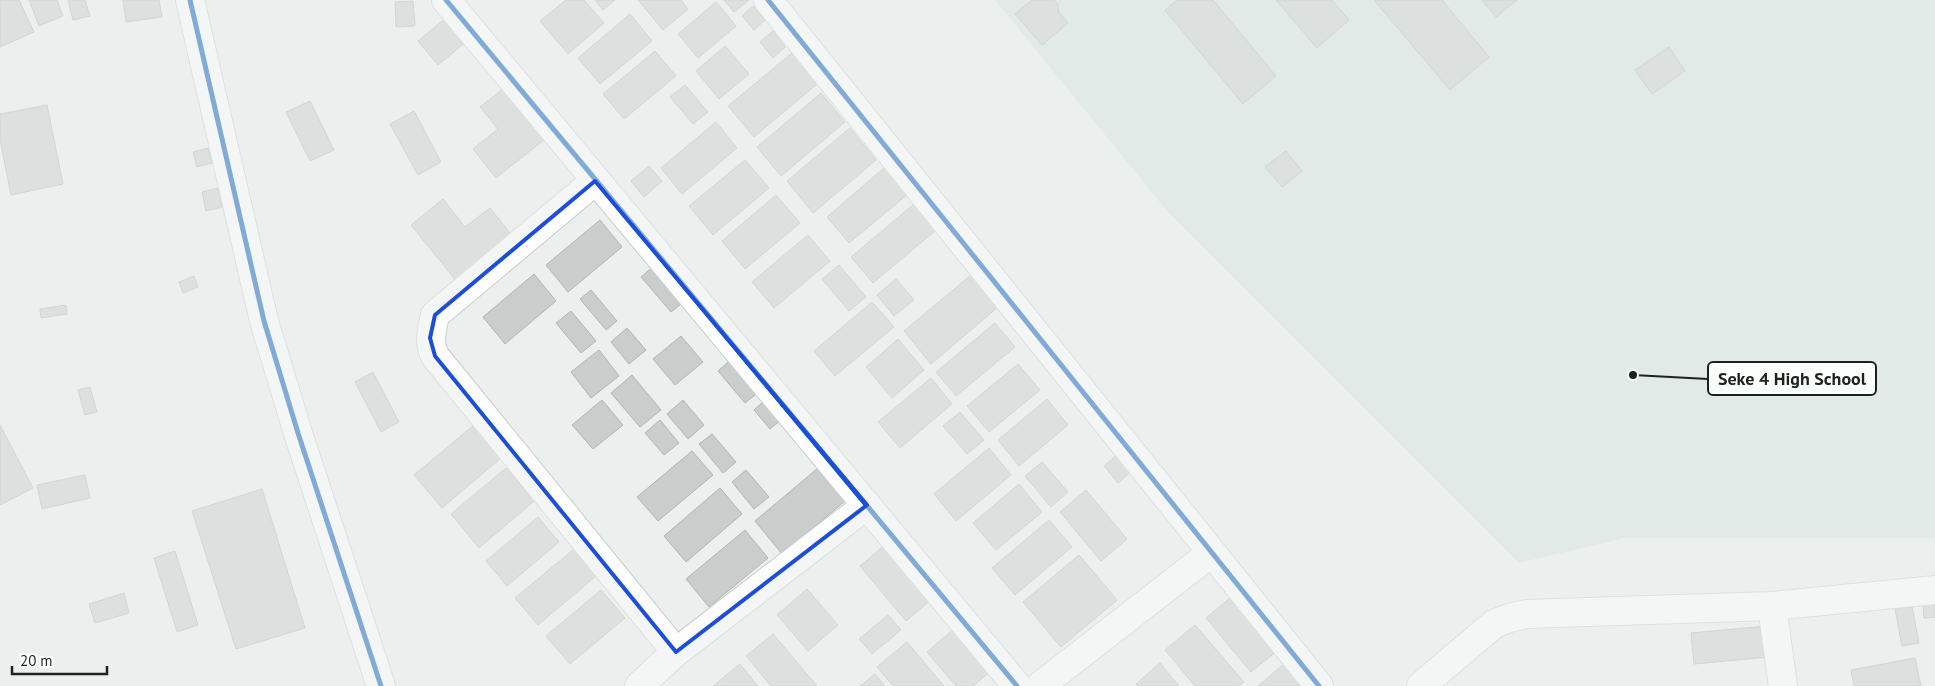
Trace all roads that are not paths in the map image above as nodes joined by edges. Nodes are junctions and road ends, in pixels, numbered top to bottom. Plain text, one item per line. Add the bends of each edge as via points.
1 (190, 0) edge
2 (446, 0) edge
3 (768, 0) edge
4 (596, 181) junction
5 (867, 505) junction
6 (1211, 554) junction
7 (1935, 590) edge
8 (1772, 606) junction
9 (676, 652) junction
10 (381, 686) edge
11 (639, 686) edge
12 (1017, 686) edge
13 (1040, 686) edge
14 (1318, 686) edge
15 (1421, 686) edge
16 (1783, 686) edge

1 - 10 street via 264,321
2 - 4 street
3 - 6 street
4 - 5 street
4 - 9 street via 435,315 430,338 442,364
5 - 9 street
5 - 12 street
6 - 13 street
6 - 14 street
7 - 8 street
8 - 15 street via 1526,614 1494,624
8 - 16 street
9 - 11 street

